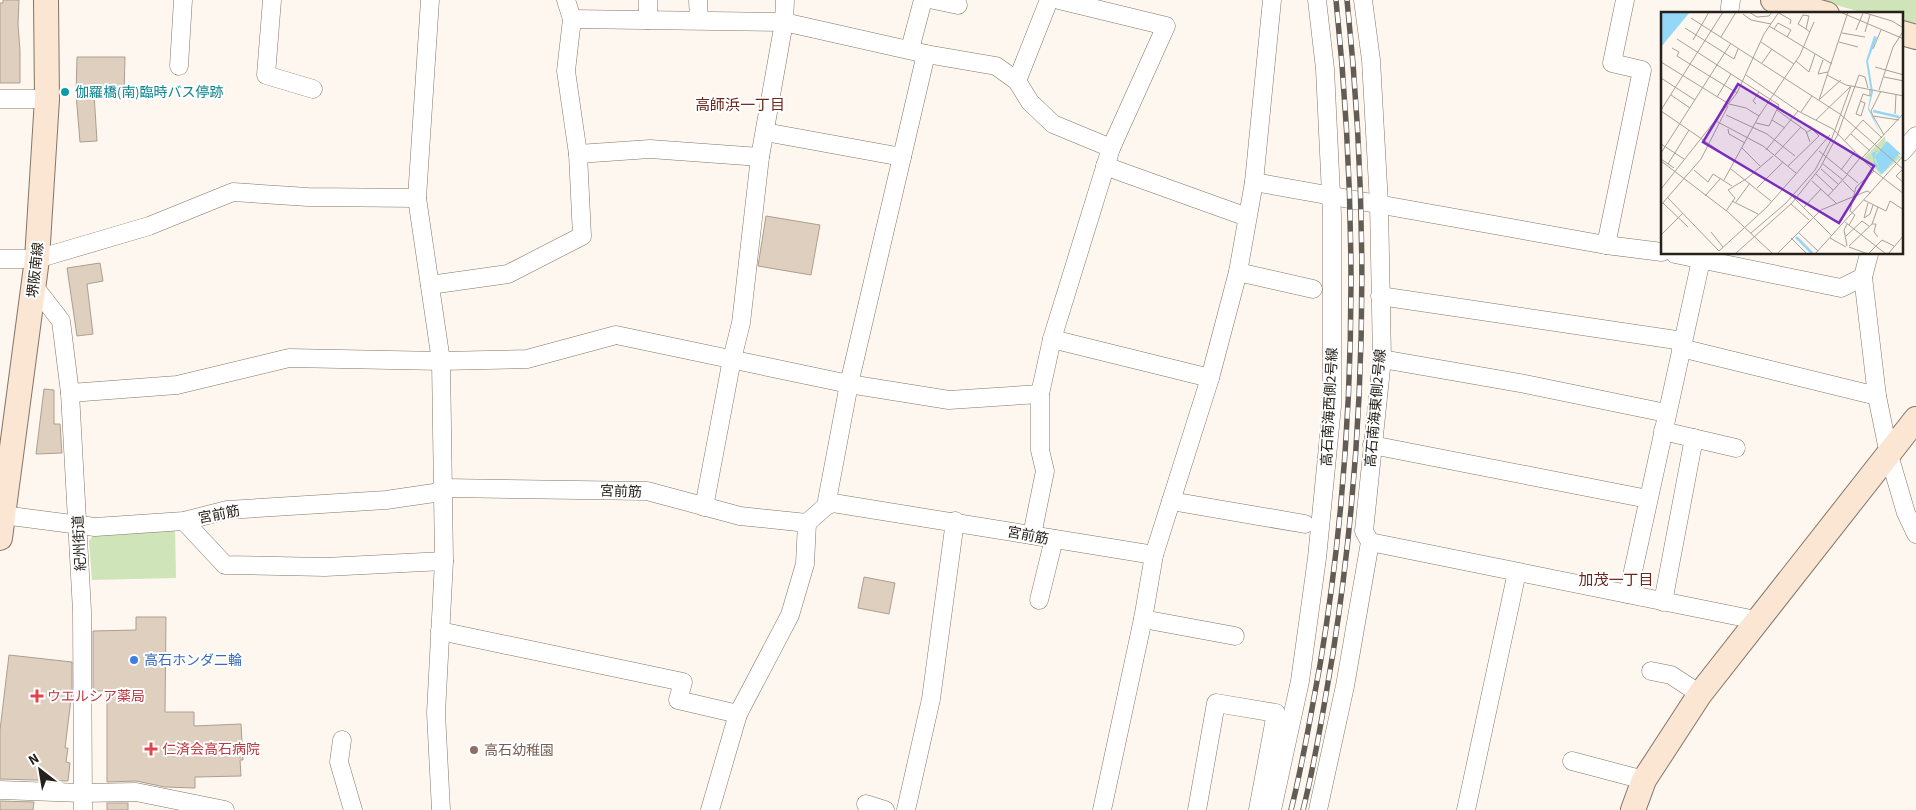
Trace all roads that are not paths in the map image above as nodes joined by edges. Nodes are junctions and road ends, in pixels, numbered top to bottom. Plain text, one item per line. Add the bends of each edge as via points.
1 (46, 0) edge
2 (183, 0) edge
3 (272, 0) edge
4 (430, 0) edge
5 (566, 0) edge
6 (648, 0) edge
7 (698, 0) edge
8 (785, 0) edge
9 (922, 0) edge
10 (934, 0) edge
11 (1049, 0) edge
12 (1059, 0) edge
13 (1272, 0) edge
14 (1317, 0) edge
15 (1363, 0) edge
16 (1625, 0) edge
17 (1773, 0) edge
18 (958, 5) dead end
19 (1820, 12) edge
20 (572, 19) junction
21 (648, 20) junction
22 (699, 20) junction
23 (784, 22) junction
24 (918, 51) junction
25 (179, 66) dead end
26 (1017, 81) junction
27 (313, 89) dead end
28 (0, 99) edge
29 (46, 99) junction
30 (765, 132) junction
31 (1916, 136) edge
32 (1111, 148) junction
33 (1904, 150) edge
34 (578, 154) junction
35 (902, 156) junction
36 (760, 157) junction
37 (1105, 166) junction
38 (1254, 182) junction
39 (1331, 196) junction
40 (417, 198) junction
41 (1379, 204) junction
42 (1247, 217) junction
43 (1606, 245) junction
44 (1661, 252) edge
45 (1869, 255) edge
46 (1689, 256) edge
47 (0, 259) edge
48 (37, 259) junction
49 (1238, 272) junction
50 (1863, 277) junction
51 (430, 285) junction
52 (34, 286) junction
53 (1313, 289) dead end
54 (1380, 296) junction
55 (1052, 339) junction
56 (1682, 345) junction
57 (1382, 359) junction
58 (732, 360) junction
59 (441, 361) junction
60 (1210, 378) junction
61 (849, 384) junction
62 (70, 393) junction
63 (1040, 394) junction
64 (1877, 396) junction
65 (1666, 413) junction
66 (1916, 419) edge
67 (1663, 431) junction
68 (1694, 438) junction
69 (1372, 446) junction
70 (1736, 448) dead end
71 (1889, 455) junction
72 (444, 488) junction
73 (1648, 499) junction
74 (1171, 501) junction
75 (826, 506) junction
76 (704, 507) junction
77 (3, 515) junction
78 (184, 521) junction
79 (955, 521) junction
80 (807, 523) junction
81 (1305, 524) dead end
82 (78, 525) junction
83 (1916, 534) edge
84 (1032, 535) junction
85 (0, 538) edge
86 (1054, 539) junction
87 (1370, 542) junction
88 (1154, 555) junction
89 (444, 561) junction
90 (1517, 572) junction
91 (1628, 594) junction
92 (1039, 600) dead end
93 (1663, 602) junction
94 (1143, 619) junction
95 (1756, 620) junction
96 (440, 631) junction
97 (1235, 636) dead end
98 (1651, 671) dead end
99 (1700, 694) junction
100 (738, 714) junction
101 (342, 740) dead end
102 (1572, 761) dead end
103 (1644, 780) junction
104 (0, 790) edge
105 (82, 802) edge
106 (866, 804) dead end
107 (225, 810) edge
108 (352, 810) edge
109 (441, 810) edge
110 (710, 810) edge
111 (886, 810) edge
112 (906, 810) edge
113 (1102, 810) edge
114 (1197, 810) edge
115 (1258, 810) edge
116 (1272, 810) edge
117 (1318, 810) edge
118 (1466, 810) edge
119 (1633, 810) edge

1 - 29 main road, 堺阪南線
2 - 25 street
3 - 27 street via 266,75
4 - 40 street
5 - 20 street
6 - 21 street
7 - 22 street
8 - 23 street
9 - 24 street
10 - 18 street
11 - 26 street
12 - 32 street via 1166,26
13 - 38 street
14 - 39 street, 高石南海西側2号線 via 1325,69
15 - 41 street, 高石南海東側2号線
16 - 43 street via 1612,63 1642,70
17 - 19 main road
20 - 21 street
20 - 34 street via 566,71
21 - 22 street
22 - 23 street
23 - 24 street
23 - 30 street
24 - 26 street via 996,66
24 - 35 street
26 - 32 street via 1030,102 1053,124
28 - 29 street
29 - 48 main road, 堺阪南線
30 - 35 street
30 - 36 street
31 - 33 street
32 - 37 street
34 - 36 street via 650,149
34 - 51 street via 582,236 508,274
35 - 61 street
36 - 58 street via 741,323
37 - 42 street
37 - 55 street
38 - 39 street
38 - 42 street
39 - 41 street
39 - 116 street, 高石南海西側2号線 via 1332,406 1300,681
40 - 48 street via 308,197 233,192 149,226
40 - 51 street
41 - 43 street
41 - 54 street, 高石南海東側2号線
42 - 49 street
43 - 44 street
45 - 50 street
46 - 50 street via 1841,288
46 - 56 street
47 - 48 street
48 - 52 main road, 堺阪南線
49 - 53 street
49 - 60 street
50 - 64 street
51 - 59 street
52 - 62 street, 紀州街道 via 61,321
52 - 77 main road, 堺阪南線
54 - 56 street
54 - 57 street, 高石南海東側2号線
55 - 60 street
55 - 63 street
56 - 64 street
56 - 65 street
57 - 65 street
57 - 69 street, 高石南海東側2号線
58 - 59 street via 616,335 527,359
58 - 61 street
58 - 76 street
59 - 62 street via 289,358 177,385
59 - 72 street
60 - 74 street
61 - 63 street via 949,400
61 - 75 street
62 - 82 street, 紀州街道
63 - 84 street via 1040,450 1045,470
64 - 71 street
65 - 67 street
66 - 71 main road
67 - 68 street
67 - 73 street
68 - 70 street
68 - 93 street
69 - 73 street
69 - 87 street, 高石南海東側2号線 via 1364,531
71 - 83 street via 1906,513
71 - 95 main road
72 - 76 street, 宮前筋 via 647,491
72 - 78 street, 宮前筋 via 434,493 386,500 227,510
72 - 89 street
73 - 91 street
74 - 81 street
74 - 88 street
75 - 79 street, 宮前筋 via 833,503
75 - 80 street
76 - 80 street, 宮前筋 via 740,516
77 - 82 street, 宮前筋
77 - 85 main road, 堺阪南線
78 - 82 street, 宮前筋 via 95,527
78 - 89 street via 225,565 325,567
79 - 84 street, 宮前筋
79 - 112 street via 931,699
80 - 100 street via 805,564 790,615
82 - 105 street, 紀州街道 via 82,611
84 - 86 street, 宮前筋
86 - 88 street, 宮前筋
86 - 92 street
87 - 90 street
87 - 117 street, 高石南海東側2号線 via 1345,686
88 - 94 street
89 - 96 street
90 - 91 street
90 - 118 street
91 - 93 street
93 - 95 street
94 - 97 street
94 - 113 street
95 - 99 main road
96 - 100 street via 683,682 678,700
96 - 109 street via 436,713
98 - 99 street via 1671,675
99 - 103 main road
100 - 110 street
101 - 108 street via 339,762
102 - 103 street
103 - 119 main road
104 - 105 street
105 - 107 street via 136,792
106 - 111 street
114 - 115 street via 1216,703 1276,713

